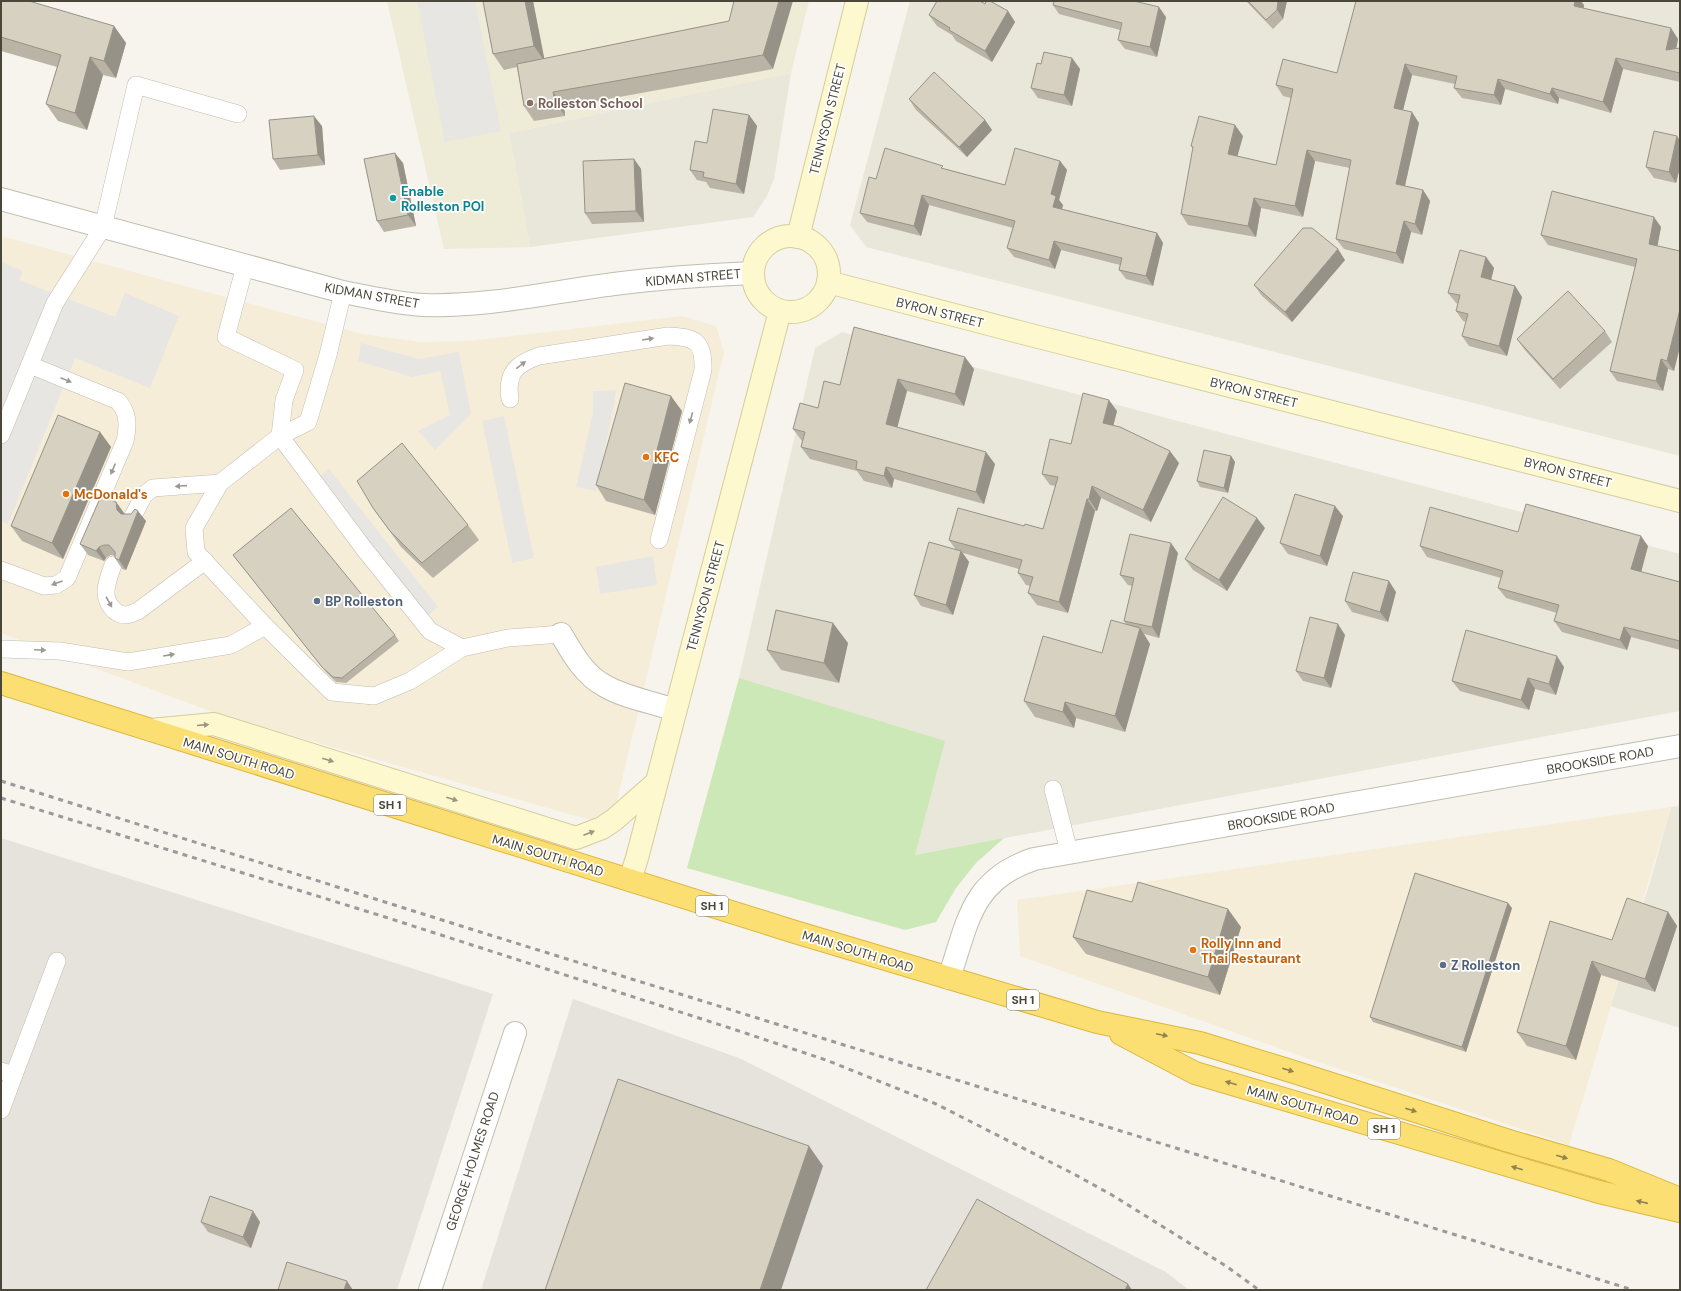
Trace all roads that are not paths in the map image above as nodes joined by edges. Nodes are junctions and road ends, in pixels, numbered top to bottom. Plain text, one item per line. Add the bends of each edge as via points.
1 (857, 1) edge
2 (238, 114) dead end
3 (1, 199) edge
4 (103, 228) junction
5 (798, 237) junction
6 (245, 266) junction
7 (753, 273) junction
8 (828, 282) junction
9 (343, 292) junction
10 (780, 310) junction
11 (30, 365) junction
12 (510, 399) dead end
13 (1, 435) edge
14 (280, 436) junction
15 (220, 483) junction
16 (1680, 501) edge
17 (133, 516) edge
18 (659, 540) dead end
19 (204, 561) junction
20 (113, 565) edge
21 (1, 570) edge
22 (265, 626) junction
23 (561, 634) joint
24 (462, 648) junction
25 (1, 649) edge
26 (1, 683) edge
27 (676, 710) junction
28 (151, 730) junction
29 (1680, 746) edge
30 (656, 783) junction
31 (1053, 789) dead end
32 (1069, 852) junction
33 (630, 880) junction
34 (57, 961) dead end
35 (949, 978) junction
36 (1097, 1022) junction
37 (515, 1033) dead end
38 (8, 1073) edge
39 (1, 1110) edge
40 (1680, 1199) edge
41 (1680, 1212) edge
42 (430, 1290) edge

1 - 5 street, TENNYSON STREET
2 - 4 lane via 136,85
3 - 4 street, KIDMAN STREET
4 - 6 street, KIDMAN STREET
4 - 11 lane via 55,303
5 - 7 street via 773,240 763,248 756,260
5 - 8 street via 810,241 826,258
6 - 9 street, KIDMAN STREET
6 - 14 lane via 226,337 295,370 284,400
7 - 9 street, KIDMAN STREET via 614,284 515,300 469,304 423,305
7 - 10 street via 760,296 768,305
8 - 10 street via 824,294 816,303 804,310
8 - 16 street, BYRON STREET
9 - 14 lane via 328,356 308,422
10 - 27 street, TENNYSON STREET
11 - 13 lane
11 -> 21 lane via 118,401 124,408 127,429 125,441 67,578 56,584 44,586
12 -> 18 lane via 510,376 517,367 539,356 668,336 684,336 697,342 704,354 703,370
14 - 15 lane
14 - 24 lane via 430,631
15 -> 17 lane via 153,488 144,495
15 - 19 lane via 194,528 196,552
20 -> 19 lane via 106,596 117,613 127,615 138,611
19 - 22 lane
22 - 24 lane via 332,692 374,696 410,680
25 -> 22 lane via 60,651 128,662 231,645
23 - 24 lane via 508,638
23 - 27 street via 588,673 603,685 625,695
26 - 28 highway, MAIN SOUTH ROAD / SH 1
27 - 30 street, TENNYSON STREET
28 -> 30 street via 214,724 576,838 602,828 614,820
28 - 33 highway, MAIN SOUTH ROAD / SH 1
29 - 32 street, BROOKSIDE ROAD
30 - 33 street, TENNYSON STREET
31 - 32 lane
32 - 35 street, BROOKSIDE ROAD via 1018,864 988,886 974,907
33 - 35 highway, MAIN SOUTH ROAD / SH 1
34 - 38 lane
35 - 36 highway, MAIN SOUTH ROAD / SH 1
36 -> 40 highway, MAIN SOUTH ROAD / SH 1 via 1200,1043 1609,1170
41 -> 36 highway, MAIN SOUTH ROAD / SH 1 via 1599,1192 1194,1073
37 - 42 street, GEORGE HOLMES ROAD
38 - 39 lane

